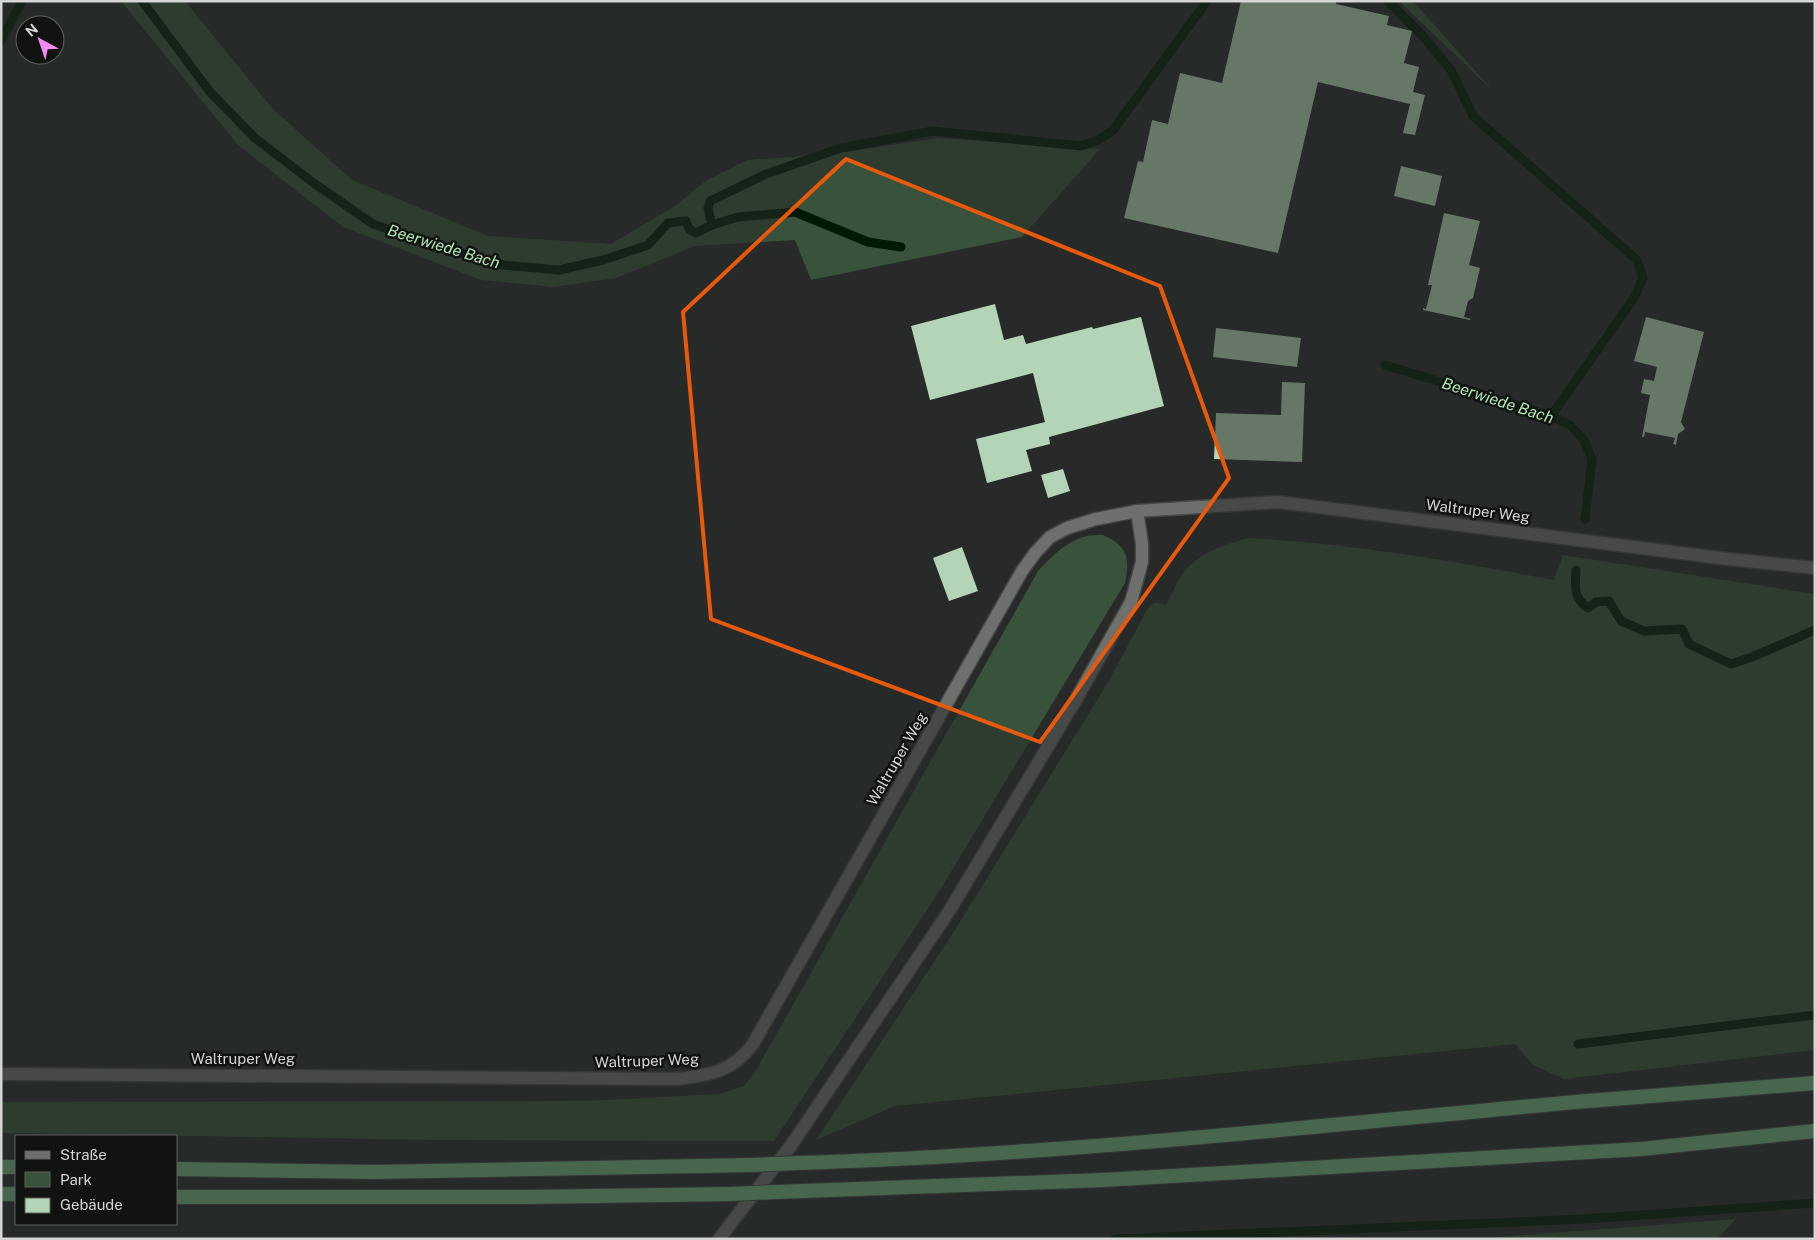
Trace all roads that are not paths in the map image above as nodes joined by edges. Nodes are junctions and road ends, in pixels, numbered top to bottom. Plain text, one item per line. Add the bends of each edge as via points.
1 (1137, 512) junction
2 (1815, 568) edge
3 (1, 1074) edge
4 (1815, 1083) edge
5 (1815, 1131) edge
6 (1, 1166) edge
7 (15, 1167) edge
8 (178, 1169) edge
9 (1, 1194) edge
10 (15, 1194) edge
11 (178, 1197) edge
12 (719, 1239) edge

1 - 2 street, Waltruper Weg via 1278,502
1 - 3 street, Waltruper Weg via 1066,528 1050,537 1030,559 753,1044 738,1061 724,1070 706,1076 677,1079
1 - 12 street via 1142,562 1131,602 1074,703 948,913 792,1144
4 - 8 highway, bridge via 1575,1102 1162,1142 884,1160 375,1172
5 - 11 highway, bridge via 1641,1149 1123,1179 730,1194
6 - 7 highway
9 - 10 highway

